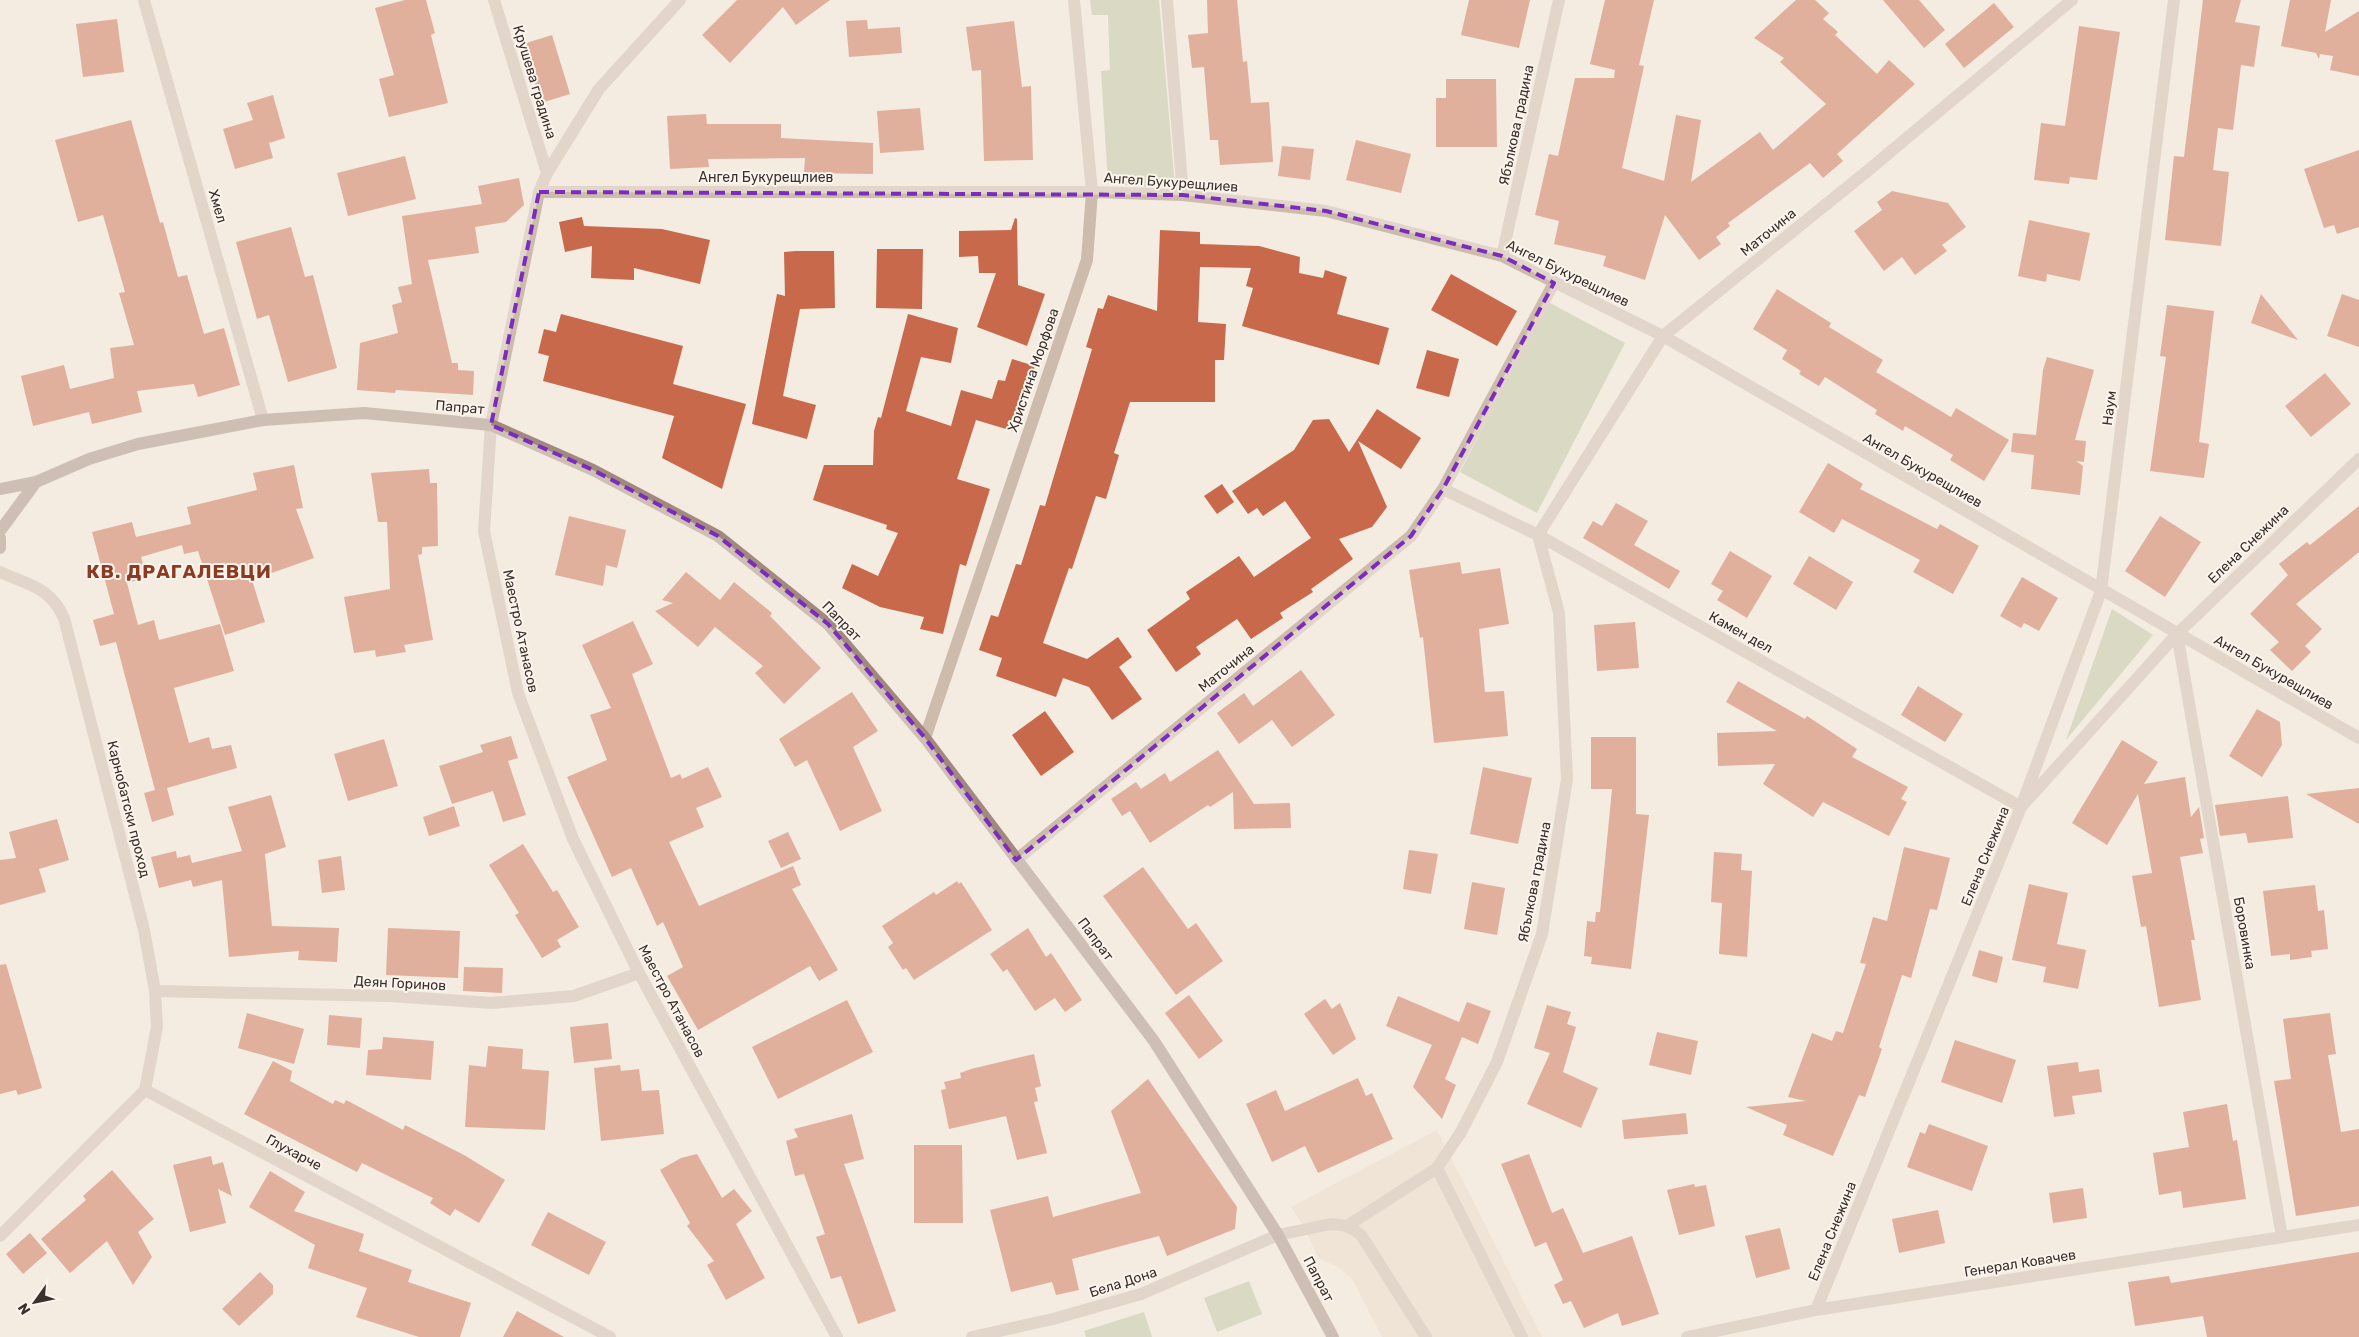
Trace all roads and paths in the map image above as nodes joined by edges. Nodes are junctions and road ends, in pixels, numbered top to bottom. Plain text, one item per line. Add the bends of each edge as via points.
1 (144, 0) edge
2 (494, 0) edge
3 (680, 0) edge
4 (1074, 0) edge
5 (1167, 0) edge
6 (1559, 0) edge
7 (2072, 0) edge
8 (2174, 0) edge
9 (547, 173) junction
10 (539, 192) junction
11 (1092, 192) junction
12 (1183, 195) junction
13 (1502, 256) junction
14 (1554, 283) junction
15 (1663, 336) junction
16 (262, 420) junction
17 (491, 424) junction
18 (2359, 459) edge
19 (36, 482) junction
20 (1443, 488) junction
21 (0, 489) edge
22 (0, 531) edge
23 (1538, 535) junction
24 (0, 538) edge
25 (0, 548) edge
26 (0, 572) edge
27 (2101, 591) junction
28 (2177, 634) junction
29 (925, 738) junction
30 (2359, 738) edge
31 (2021, 807) junction
32 (1016, 860) junction
33 (639, 973) junction
34 (155, 991) junction
35 (145, 1090) junction
36 (1437, 1168) junction
37 (2359, 1225) edge
38 (1347, 1226) junction
39 (1278, 1235) junction
40 (0, 1236) edge
41 (2282, 1236) junction
42 (1816, 1310) junction
43 (610, 1337) edge
44 (837, 1337) edge
45 (972, 1337) edge
46 (1333, 1337) edge
47 (1426, 1337) edge
48 (1522, 1337) edge
49 (1687, 1337) edge

1 - 16 street, Хмел
2 - 9 street, Крушева градина
3 - 9 street, Маестро Атанасов via 599,89
4 - 11 street, Христина Морфова
5 - 12 street
6 - 13 street, Ябълкова градина
7 - 15 street, Маточина
8 - 27 street, Наум
9 - 10 street, Маестро Атанасов
10 - 11 street, Ангел Букурещлиев
10 - 17 street, Маестро Атанасов
11 - 12 street, Ангел Букурещлиев
11 - 29 street, Христина Морфова via 1087,260
12 - 13 street, Ангел Букурещлиев via 1326,211
13 - 14 street, Ангел Букурещлиев
14 - 15 street, Ангел Букурещлиев
14 - 20 street
15 - 23 street, Маточина
15 - 27 street, Ангел Букурещлиев
16 - 17 main road, Папрат via 364,413
16 - 19 main road, Папрат via 110,452
17 - 29 main road, Папрат via 593,470 718,536 828,624
17 - 33 street, Маестро Атанасов via 484,531 518,693 573,839
18 - 28 street, Елена Снежина
19 - 21 main road, Папрат
19 - 22 main road
20 - 23 street, Камен дел
20 - 32 street, Маточина via 1411,536
23 - 31 street, Камен дел
23 - 36 street, Ябълкова градина via 1559,613 1566,789 1542,934 1497,1062 1461,1132
24 - 25 main road
26 - 34 street, Карнобатски проход via 48,594 58,603 64,618 144,930
27 - 28 street, Ангел Букурещлиев
27 - 31 street, Наум
28 - 30 street, Ангел Букурещлиев
28 - 31 street, Елена Снежина
28 - 41 street, Боровинка
29 - 32 main road, Папрат
31 - 42 street, Елена Снежина
32 - 39 main road, Папрат via 1154,1041
33 - 34 street, Деян Горинов via 574,996 492,1003 390,996
33 - 44 street, Маестро Атанасов
34 - 35 street, Карнобатски проход via 157,1026
35 - 40 street
35 - 43 street, Глухарче
36 - 38 street, Ябълкова градина
36 - 48 street
37 - 41 street, Генерал Ковачев
38 - 39 street via 1331,1224
38 - 47 street via 1361,1235
39 - 45 street, Бела Дона via 1141,1294 1053,1319
39 - 46 main road, Папрат
41 - 42 street, Генерал Ковачев
42 - 49 street, Генерал Ковачев

